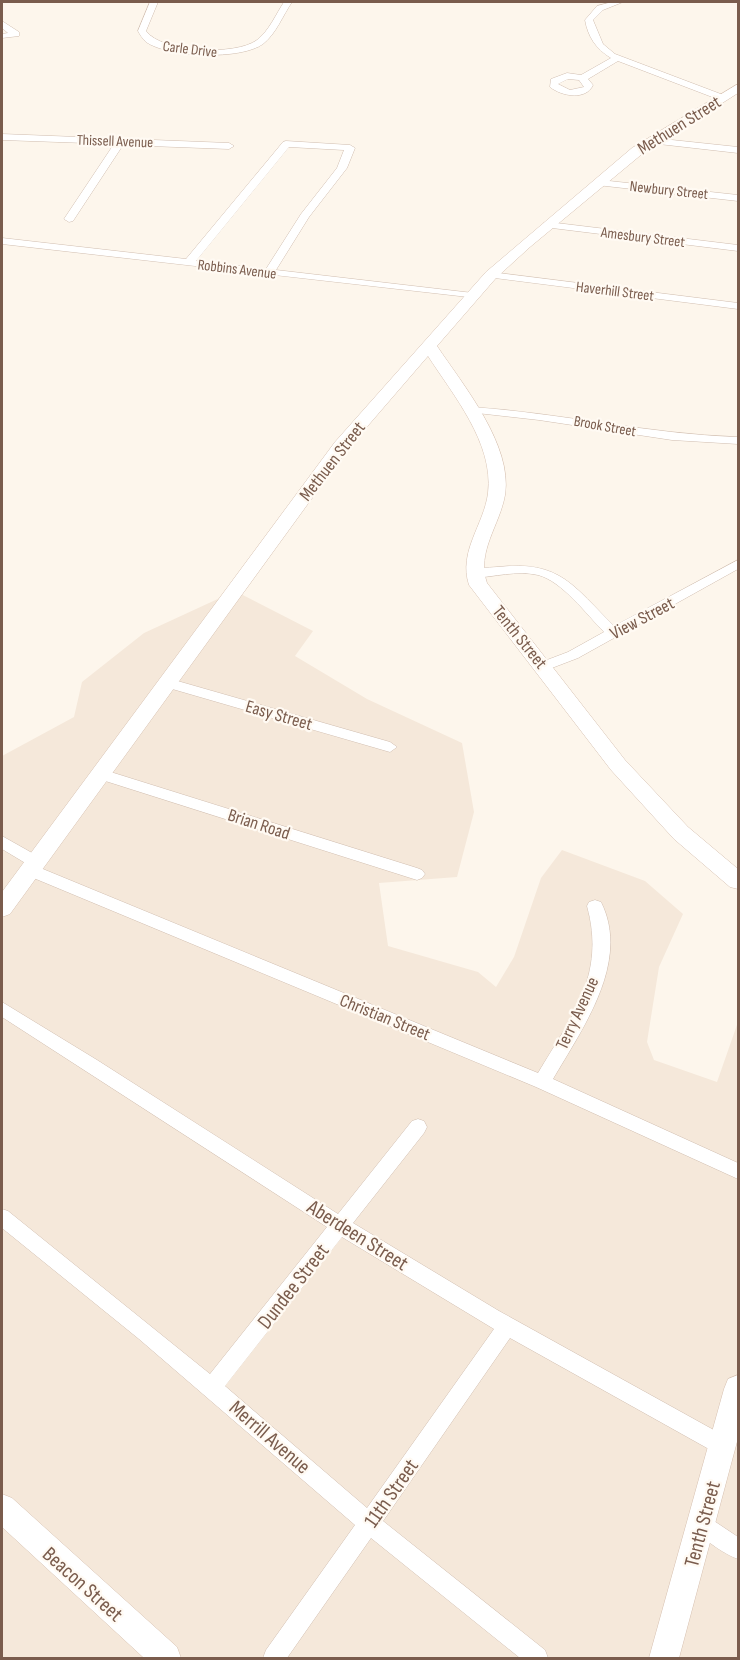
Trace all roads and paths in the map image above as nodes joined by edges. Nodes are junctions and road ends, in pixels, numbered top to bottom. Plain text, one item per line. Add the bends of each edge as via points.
1 (154, 2) edge
2 (288, 2) edge
3 (619, 2) edge
4 (2, 24) edge
5 (2, 36) edge
6 (616, 59) junction
7 (582, 78) dead end
8 (738, 88) edge
9 (723, 98) junction
10 (2, 137) edge
11 (122, 141) junction
12 (653, 141) junction
13 (229, 146) dead end
14 (738, 150) edge
15 (600, 183) junction
16 (738, 198) edge
17 (69, 219) dead end
18 (548, 225) junction
19 (2, 241) edge
20 (738, 248) edge
21 (189, 263) junction
22 (269, 272) junction
23 (491, 276) junction
24 (473, 296) junction
25 (738, 306) edge
26 (430, 346) junction
27 (472, 410) junction
28 (738, 441) edge
29 (738, 564) edge
30 (473, 574) junction
31 (613, 633) junction
32 (544, 666) junction
33 (167, 683) junction
34 (390, 747) dead end
35 (101, 774) junction
36 (2, 843) edge
37 (32, 866) junction
38 (417, 874) dead end
39 (738, 881) edge
40 (595, 906) dead end
41 (2, 908) edge
42 (2, 1009) edge
43 (542, 1082) junction
44 (418, 1127) dead end
45 (738, 1171) edge
46 (2, 1217) edge
47 (340, 1226) junction
48 (507, 1326) junction
49 (212, 1387) junction
50 (738, 1389) edge
51 (723, 1446) junction
52 (2, 1508) edge
53 (702, 1523) junction
54 (370, 1524) junction
55 (738, 1549) edge
56 (166, 1659) edge
57 (273, 1659) edge
58 (537, 1659) edge
59 (664, 1659) edge

1 - 2 street, Carle Drive via 142,31 148,41 214,53 238,52 258,44
3 - 6 street via 597,10 589,23 602,48
4 - 5 street via 16,34
6 - 7 street
6 - 9 street
8 - 9 street, Methuen Street
9 - 12 street, Methuen Street
10 - 11 street, Thissell Avenue
11 - 13 street, Thissell Avenue
11 - 17 street
12 - 14 street
12 - 15 street, Methuen Street
15 - 16 street, Newbury Street
15 - 18 street, Methuen Street
18 - 20 street, Amesbury Street
18 - 23 street, Methuen Street
19 - 21 street, Robbins Avenue
21 - 22 street, Robbins Avenue
21 - 22 street via 286,144 350,148 342,168
22 - 24 street, Robbins Avenue
23 - 24 street, Methuen Street
23 - 25 street, Haverhill Street
24 - 26 street, Methuen Street
26 - 27 street
26 - 33 street, Methuen Street via 341,446
27 - 28 street, Brook Street via 551,416 685,439
27 - 30 street via 493,454 498,489
29 - 31 street, View Street
30 - 31 street via 524,570 555,577
30 - 32 street, Tenth Street via 486,596
31 - 32 street, View Street
32 - 39 street, Tenth Street via 618,765 681,833
33 - 34 street, Easy Street
33 - 35 street, Methuen Street
35 - 37 street, Methuen Street
35 - 38 street, Brian Road
36 - 37 street, Christian Street
37 - 41 street, Methuen Street
37 - 43 street, Christian Street
40 - 43 street, Terry Avenue via 602,942 597,974 578,1019
42 - 47 street, Aberdeen Street
43 - 45 street, Christian Street
44 - 47 street, Dundee Street
46 - 49 street, Merrill Avenue
47 - 48 street, Aberdeen Street
47 - 49 street, Dundee Street
48 - 51 street, Aberdeen Street
48 - 54 street, 11th Street
49 - 54 street, Merrill Avenue
50 - 51 street, Tenth Street
51 - 53 street, Tenth Street
52 - 56 street, Beacon Street
53 - 55 street
53 - 59 street, Tenth Street
54 - 57 street, 11th Street
54 - 58 street, Merrill Avenue

